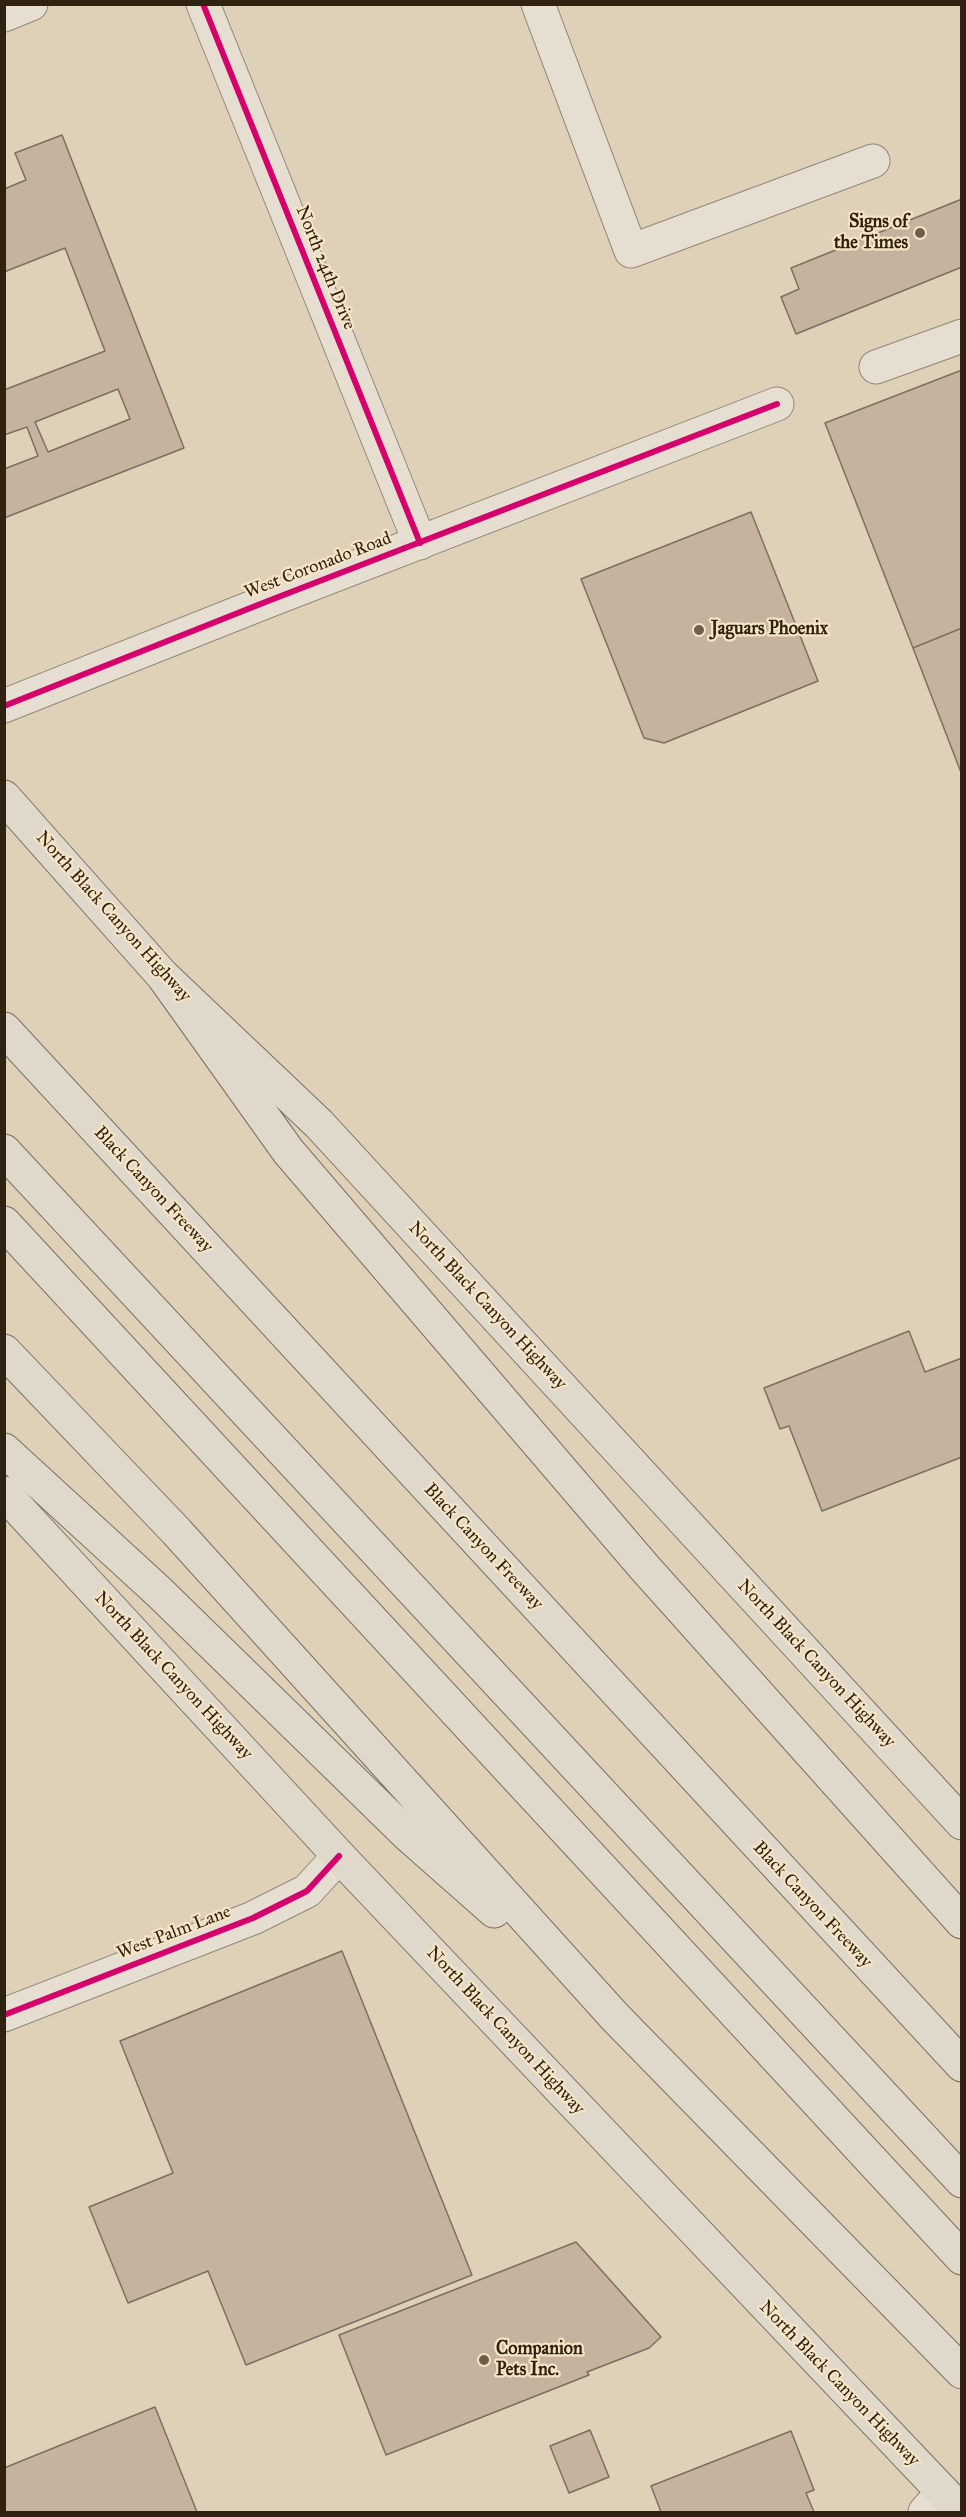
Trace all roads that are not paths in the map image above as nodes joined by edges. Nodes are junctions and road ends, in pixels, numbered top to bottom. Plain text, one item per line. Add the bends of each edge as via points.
1 (30, 4) edge
2 (203, 4) edge
3 (538, 4) edge
4 (4, 15) edge
5 (873, 161) dead end
6 (962, 336) edge
7 (876, 367) dead end
8 (777, 404) dead end
9 (420, 543) junction
10 (4, 706) edge
11 (4, 797) edge
12 (163, 976) junction
13 (4, 1029) edge
14 (4, 1151) edge
15 (4, 1222) edge
16 (4, 1351) edge
17 (4, 1449) edge
18 (4, 1493) edge
19 (962, 1823) edge
20 (339, 1856) junction
21 (962, 1923) edge
22 (4, 2015) edge
23 (615, 2017) junction
24 (962, 2065) edge
25 (962, 2181) edge
26 (962, 2258) edge
27 (962, 2372) edge
28 (943, 2506) edge

1 - 4 street
2 - 9 street, North 24th Drive
3 - 5 street via 631,251
6 - 7 street
8 - 9 street, West Coronado Road
9 - 10 street, West Coronado Road
11 - 12 main road, North Black Canyon Highway
12 - 19 main road, North Black Canyon Highway via 319,1124
12 - 21 main road via 288,1151 645,1568
13 - 24 main road, Black Canyon Freeway
14 - 25 main road
15 - 26 main road
16 - 23 main road via 176,1531
17 - 23 main road via 159,1592 409,1836
18 - 20 main road, North Black Canyon Highway
20 - 22 street, West Palm Lane via 307,1891 253,1918
20 - 28 main road, North Black Canyon Highway
23 - 27 main road

